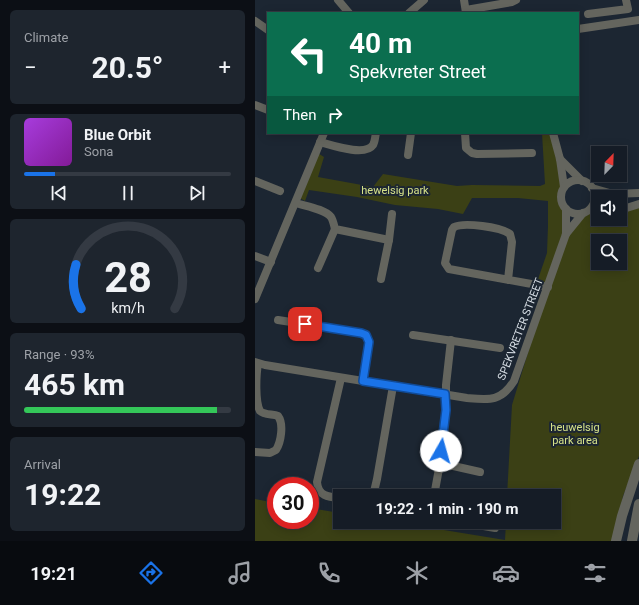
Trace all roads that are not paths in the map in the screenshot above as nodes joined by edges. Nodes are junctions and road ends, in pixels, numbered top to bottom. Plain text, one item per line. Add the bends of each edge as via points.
1 (338, 0) edge
2 (424, 0) edge
3 (464, 0) edge
4 (517, 0) edge
5 (626, 0) edge
6 (466, 11) edge
7 (348, 12) edge
8 (410, 12) edge
9 (588, 14) dead end
10 (639, 20) edge
11 (255, 21) edge
12 (267, 29) edge
13 (579, 29) edge
14 (255, 105) edge
15 (267, 110) edge
16 (324, 134) edge
17 (376, 134) edge
18 (411, 134) edge
19 (465, 134) edge
20 (553, 134) edge
21 (320, 142) junction
22 (532, 152) dead end
23 (408, 155) dead end
24 (560, 159) junction
25 (582, 180) junction
26 (255, 181) edge
27 (564, 187) junction
28 (592, 188) junction
29 (597, 190) edge
30 (280, 191) dead end
31 (639, 193) edge
32 (627, 194) edge
33 (296, 203) junction
34 (639, 204) edge
35 (566, 208) junction
36 (627, 208) edge
37 (590, 210) edge
38 (392, 214) dead end
39 (335, 229) junction
40 (566, 234) junction
41 (389, 240) junction
42 (255, 256) edge
43 (271, 262) junction
44 (318, 268) dead end
45 (381, 279) dead end
46 (508, 280) junction
47 (548, 287) junction
48 (255, 299) edge
49 (278, 320) dead end
50 (413, 336) dead end
51 (451, 340) junction
52 (499, 348) dead end
53 (257, 363) edge
54 (341, 378) junction
55 (363, 381) junction
56 (393, 386) junction
57 (445, 394) junction
58 (255, 452) edge
59 (440, 463) junction
60 (639, 464) edge
61 (480, 472) dead end
62 (375, 489) edge
63 (435, 489) edge
64 (333, 496) edge
65 (639, 504) edge
66 (616, 541) edge
67 (632, 541) edge

1 - 7 street
2 - 8 street
3 - 6 street
4 - 6 street
5 - 9 street via 628,9
10 - 13 street
11 - 12 street
14 - 15 street
16 - 21 street
17 - 21 street via 373,146 361,151
18 - 23 street
19 - 22 street via 466,148 472,153
20 - 24 street
21 - 33 street
24 - 25 street
24 - 27 street
25 - 27 street via 572,181
25 - 28 street
26 - 30 street
27 - 35 street via 561,198
28 - 29 street
28 - 37 street via 595,199
31 - 32 street
33 - 39 street via 327,214
33 - 43 street
34 - 36 street
35 - 37 street via 573,212
35 - 40 street, SPEKVRETER STREET
37 - 40 street, SPEKVRETER STREET
38 - 41 street
39 - 41 street
39 - 44 street
40 - 47 street, SPEKVRETER STREET
41 - 45 street
42 - 43 street
43 - 48 street
46 - 46 street via 455,271 447,267 445,263 454,227 462,225 501,229 510,234 513,242
46 - 47 street
47 - 57 street, SPEKVRETER STREET via 514,382 508,390 499,397 487,399
49 - 55 street via 366,335 369,342
50 - 51 street
51 - 52 street
51 - 57 street
53 - 54 street, SPEKVRETER STREET
53 - 58 street via 257,406 263,413 278,416 281,434 276,450 269,453
54 - 55 street, SPEKVRETER STREET
54 - 64 street via 317,482 317,488 322,494
55 - 56 street, SPEKVRETER STREET
56 - 57 street, SPEKVRETER STREET
56 - 62 street
57 - 59 street via 446,410
59 - 61 street
59 - 63 street
60 - 66 street via 621,516
65 - 67 street

